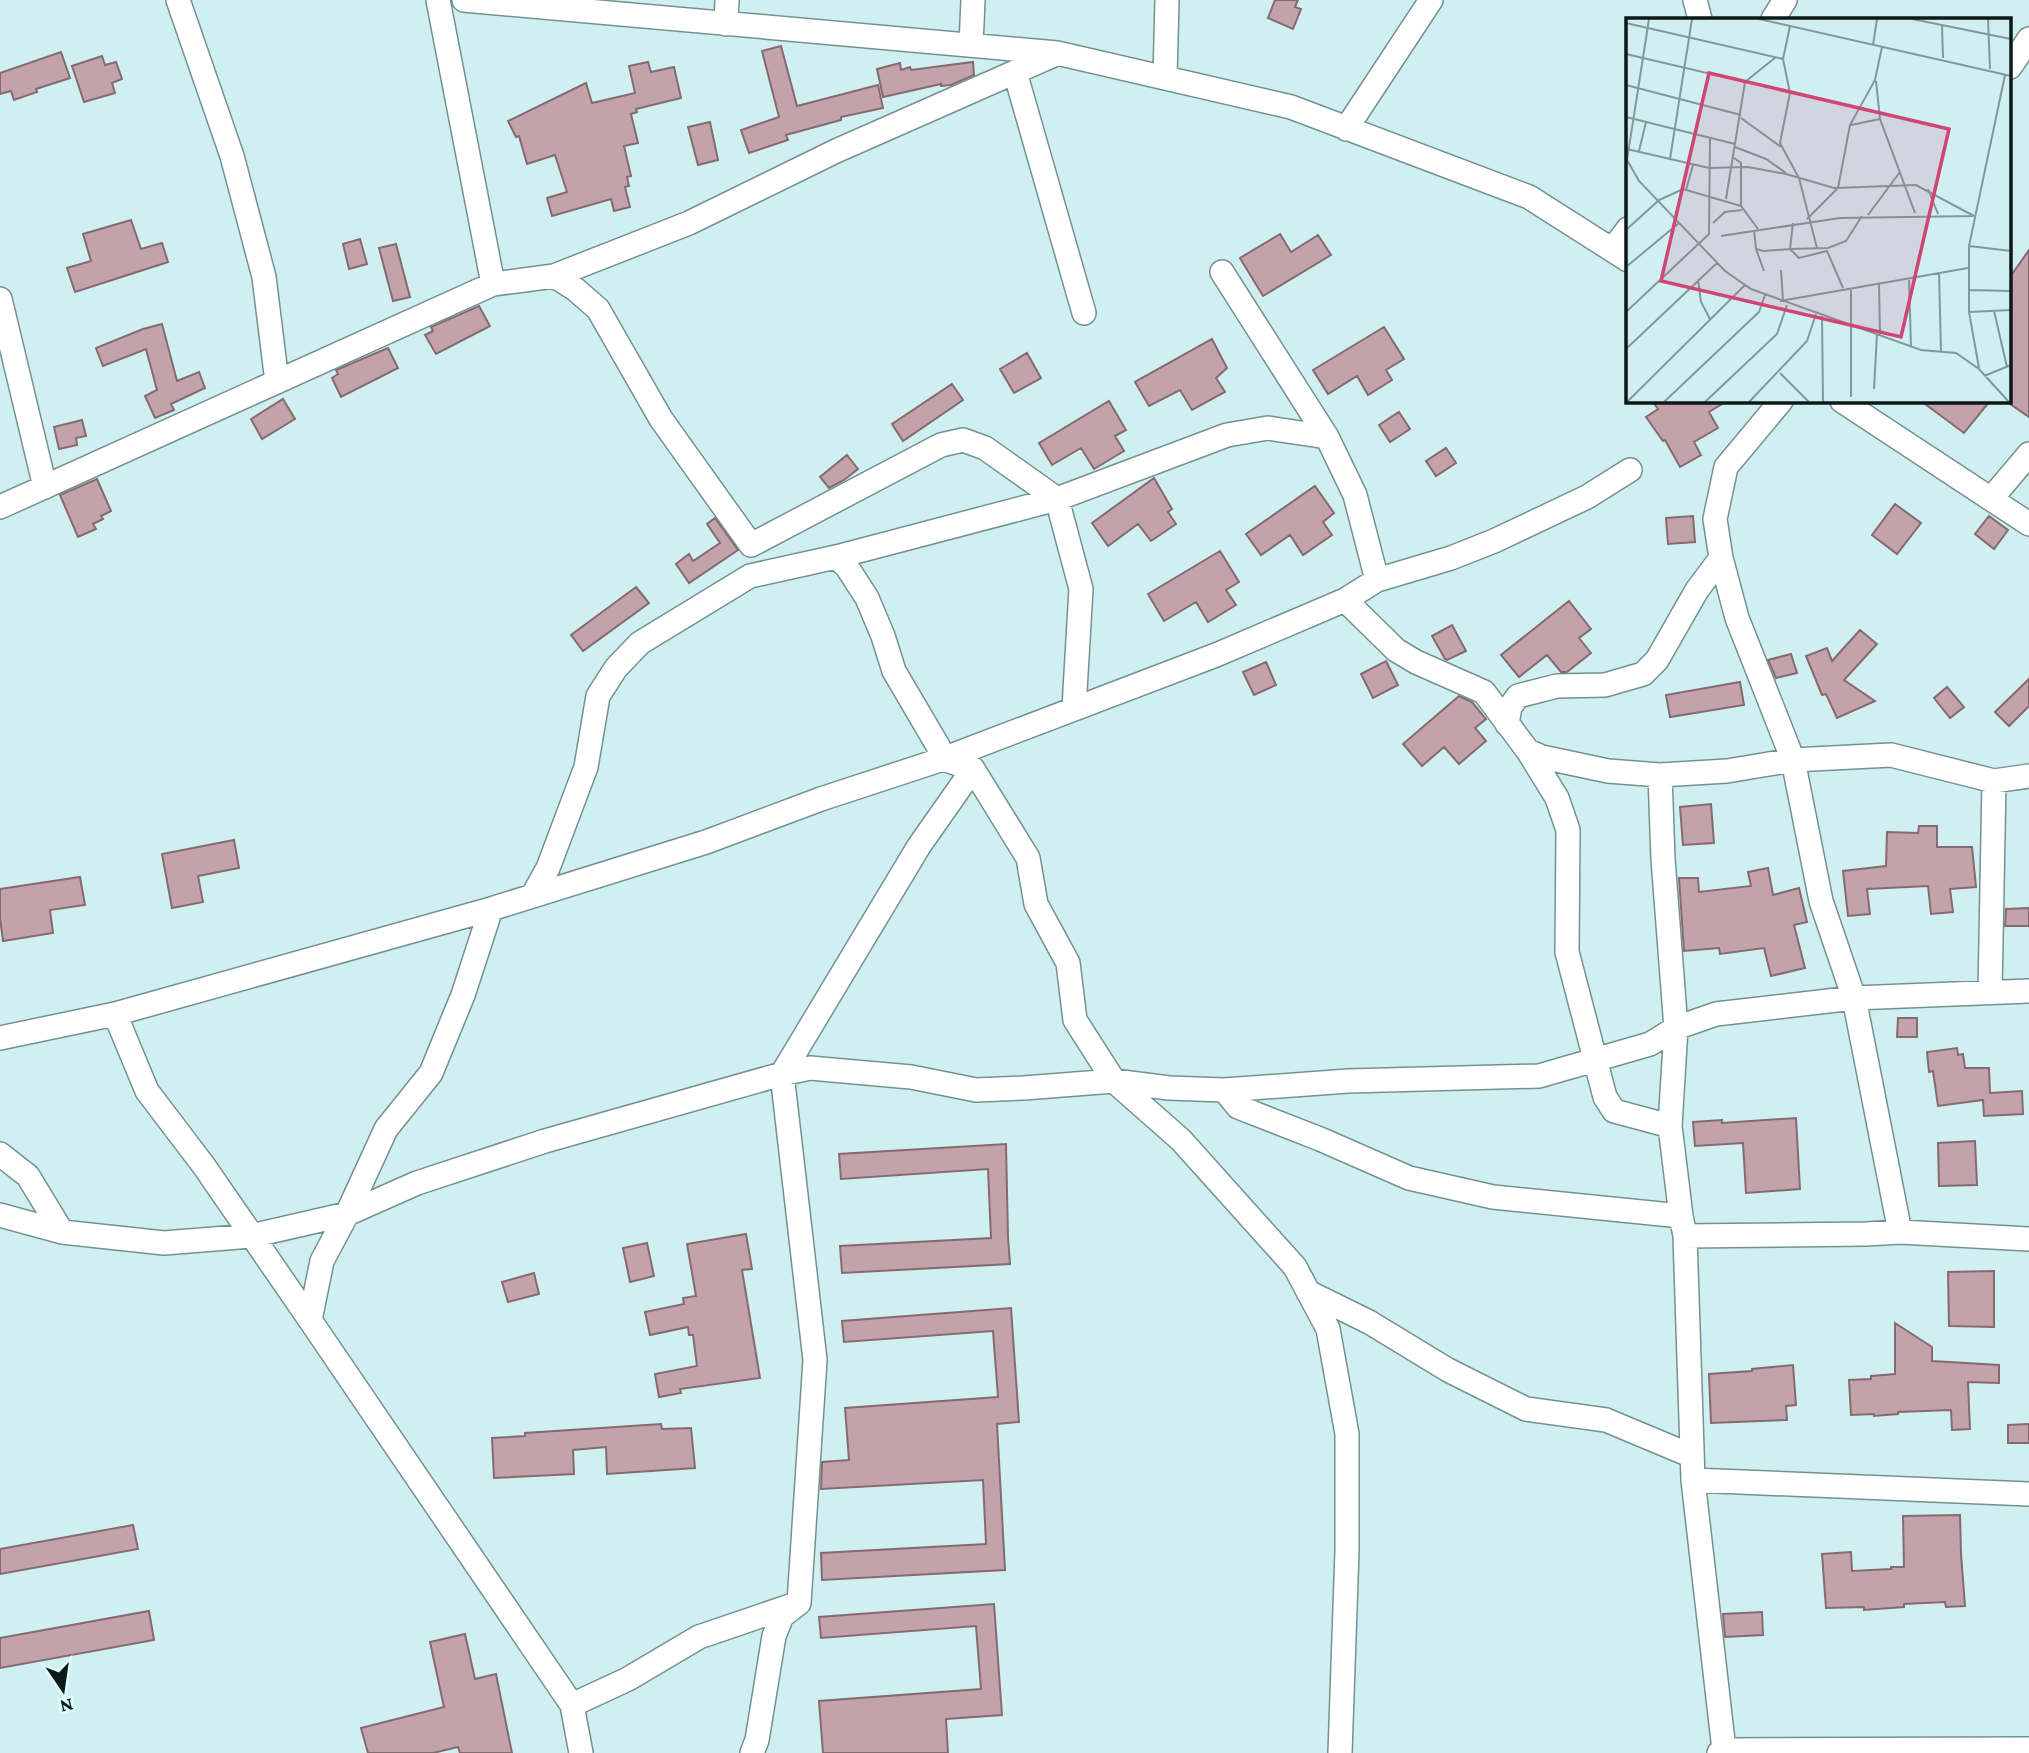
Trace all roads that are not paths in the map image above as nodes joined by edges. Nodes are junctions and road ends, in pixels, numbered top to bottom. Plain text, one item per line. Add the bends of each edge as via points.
1 (178, 0) edge
2 (438, 0) edge
3 (464, 0) edge
4 (727, 0) edge
5 (973, 0) edge
6 (1167, 0) edge
7 (1431, 0) edge
8 (1695, 0) edge
9 (1785, 0) edge
10 (668, 9) edge
11 (1700, 18) edge
12 (1774, 18) edge
13 (726, 24) junction
14 (2029, 38) edge
15 (971, 46) junction
16 (1057, 53) junction
17 (2011, 65) edge
18 (1015, 72) junction
19 (1165, 78) junction
20 (1346, 129) junction
21 (1626, 236) edge
22 (1620, 255) edge
23 (1222, 272) dead end
24 (554, 276) junction
25 (493, 284) junction
26 (0, 299) edge
27 (1084, 313) dead end
28 (277, 382) junction
29 (1780, 402) edge
30 (1844, 402) edge
31 (1327, 437) junction
32 (2029, 454) edge
33 (1630, 470) dead end
34 (46, 487) junction
35 (1057, 499) junction
36 (1991, 499) junction
37 (0, 507) edge
38 (2029, 524) edge
39 (751, 545) junction
40 (836, 557) junction
41 (1721, 558) junction
42 (750, 576) junction
43 (1377, 580) junction
44 (1345, 600) junction
45 (1074, 708) junction
46 (1507, 724) junction
47 (1528, 751) junction
48 (943, 759) junction
49 (1793, 760) junction
50 (973, 769) junction
51 (1660, 775) junction
52 (2029, 776) edge
53 (1994, 780) junction
54 (533, 895) junction
55 (491, 909) junction
56 (2029, 991) edge
57 (1990, 992) junction
58 (1854, 998) junction
59 (115, 1014) junction
60 (1676, 1028) junction
61 (0, 1038) edge
62 (1594, 1060) junction
63 (782, 1073) junction
64 (1114, 1081) junction
65 (1224, 1090) junction
66 (1671, 1126) junction
67 (0, 1154) edge
68 (347, 1214) junction
69 (0, 1215) edge
70 (1683, 1226) junction
71 (62, 1232) junction
72 (1900, 1232) junction
73 (251, 1236) junction
74 (2029, 1239) edge
75 (1308, 1292) junction
76 (310, 1320) junction
77 (1692, 1456) junction
78 (1693, 1480) junction
79 (2029, 1494) edge
80 (799, 1603) junction
81 (572, 1704) junction
82 (2029, 1749) edge
83 (1721, 1751) edge
84 (581, 1753) edge
85 (752, 1753) edge
86 (1340, 1753) edge

1 - 28 street via 232,156 264,277
2 - 25 street
3 - 10 street
4 - 13 street
5 - 15 street
6 - 19 street
7 - 20 street
8 - 11 street
9 - 12 street
10 - 13 street
13 - 15 street
14 - 17 street
15 - 16 street
16 - 18 street
16 - 19 street
18 - 24 street via 836,151 689,223
18 - 27 street
19 - 20 street via 1291,107
20 - 22 street via 1529,197
21 - 22 street
23 - 31 street
24 - 25 street
24 - 39 street via 598,309 661,419
25 - 28 street
26 - 34 street
28 - 34 street
29 - 41 street via 1726,467 1715,519
30 - 36 street
31 - 35 street via 1268,428 1227,435
31 - 43 street via 1355,495
32 - 36 street
33 - 43 street via 1587,497 1494,541
34 - 37 street
35 - 39 street via 985,447 963,440 942,445
35 - 40 street
35 - 45 street via 1081,589
36 - 38 street
39 - 42 street
40 - 42 street
40 - 48 street via 867,598 894,671
41 - 46 street via 1657,660 1643,674 1605,685 1557,686 1518,696
41 - 49 street via 1737,618
42 - 54 street via 640,643 616,668 598,696 586,767 548,868
43 - 44 street
44 - 45 street
44 - 46 street via 1396,650 1484,692
45 - 48 street
46 - 47 street
47 - 51 street via 1608,771
47 - 62 street via 1556,798 1568,830 1567,952
48 - 50 street
48 - 54 street via 706,842
49 - 51 street via 1727,771
49 - 53 street via 1891,755
49 - 58 street via 1821,901
50 - 63 street via 919,846
50 - 64 street via 1028,858 1036,904 1068,963 1075,1020
51 - 60 street
52 - 53 street
53 - 57 street
54 - 55 street
55 - 59 street
55 - 68 street via 431,1073 386,1129
56 - 57 street
57 - 58 street
58 - 60 street via 1716,1014
58 - 72 street
59 - 61 street
59 - 73 street via 147,1091
60 - 62 street via 1650,1044
60 - 66 street
62 - 65 street via 1539,1076
62 - 66 street via 1614,1111
63 - 64 street via 822,1069 911,1077 976,1090
63 - 68 street via 545,1141 417,1183
63 - 80 street via 816,1360
64 - 65 street
64 - 75 street via 1181,1140 1295,1267
65 - 70 street via 1238,1107 1409,1178 1493,1197
66 - 70 street
67 - 71 street via 28,1176
68 - 73 street
68 - 76 street via 322,1261
69 - 71 street
70 - 72 street
70 - 77 street
71 - 73 street via 164,1242
72 - 74 street
73 - 76 street
75 - 77 street via 1526,1409 1606,1420
75 - 86 street via 1328,1329 1347,1434
76 - 81 street
77 - 78 street
78 - 79 street
78 - 83 street
80 - 81 street via 699,1637 628,1679
80 - 85 street via 782,1616 774,1636
81 - 84 street
82 - 83 street

